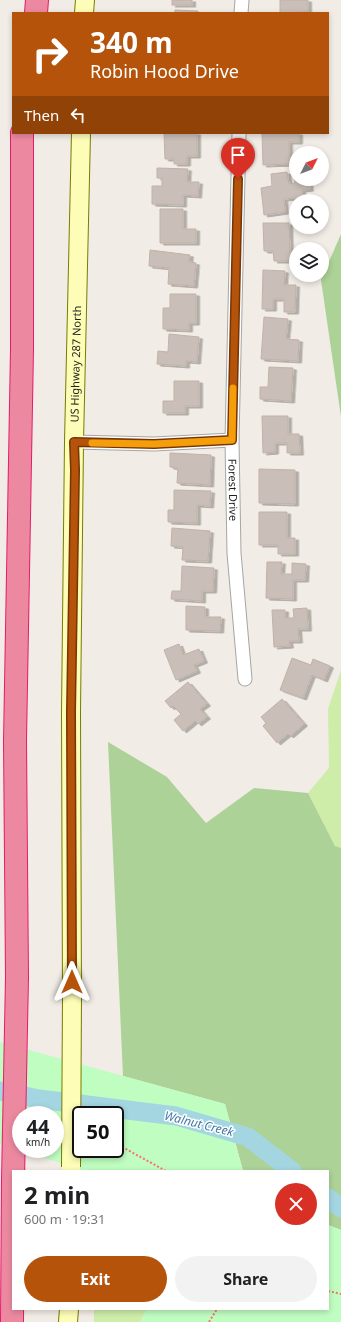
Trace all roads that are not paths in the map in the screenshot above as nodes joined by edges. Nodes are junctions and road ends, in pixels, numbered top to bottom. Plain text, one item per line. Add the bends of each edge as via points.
1 (22, 0) edge
2 (37, 0) edge
3 (85, 0) edge
4 (242, 0) edge
5 (22, 12) edge
6 (36, 12) edge
7 (84, 12) edge
8 (241, 12) edge
9 (22, 134) edge
10 (33, 134) edge
11 (81, 134) edge
12 (239, 134) edge
13 (21, 197) junction
14 (232, 440) junction
15 (74, 442) junction
16 (244, 679) dead end
17 (71, 1169) edge
18 (13, 1170) edge
19 (12, 1310) edge
20 (69, 1310) edge
21 (12, 1322) edge
22 (68, 1322) edge

1 - 5 highway
2 - 6 highway
3 - 7 main road
4 - 8 street
9 - 13 highway
10 - 13 highway via 32,167 28,185
11 - 15 main road, US Highway 287 North
12 - 14 street, Forest Drive
13 - 18 highway, bridge via 22,349 15,742 17,976
14 - 15 street via 154,444
14 - 16 street, Forest Drive via 234,553
15 - 17 main road, US Highway 287 North, bridge
19 - 21 highway
20 - 22 main road

